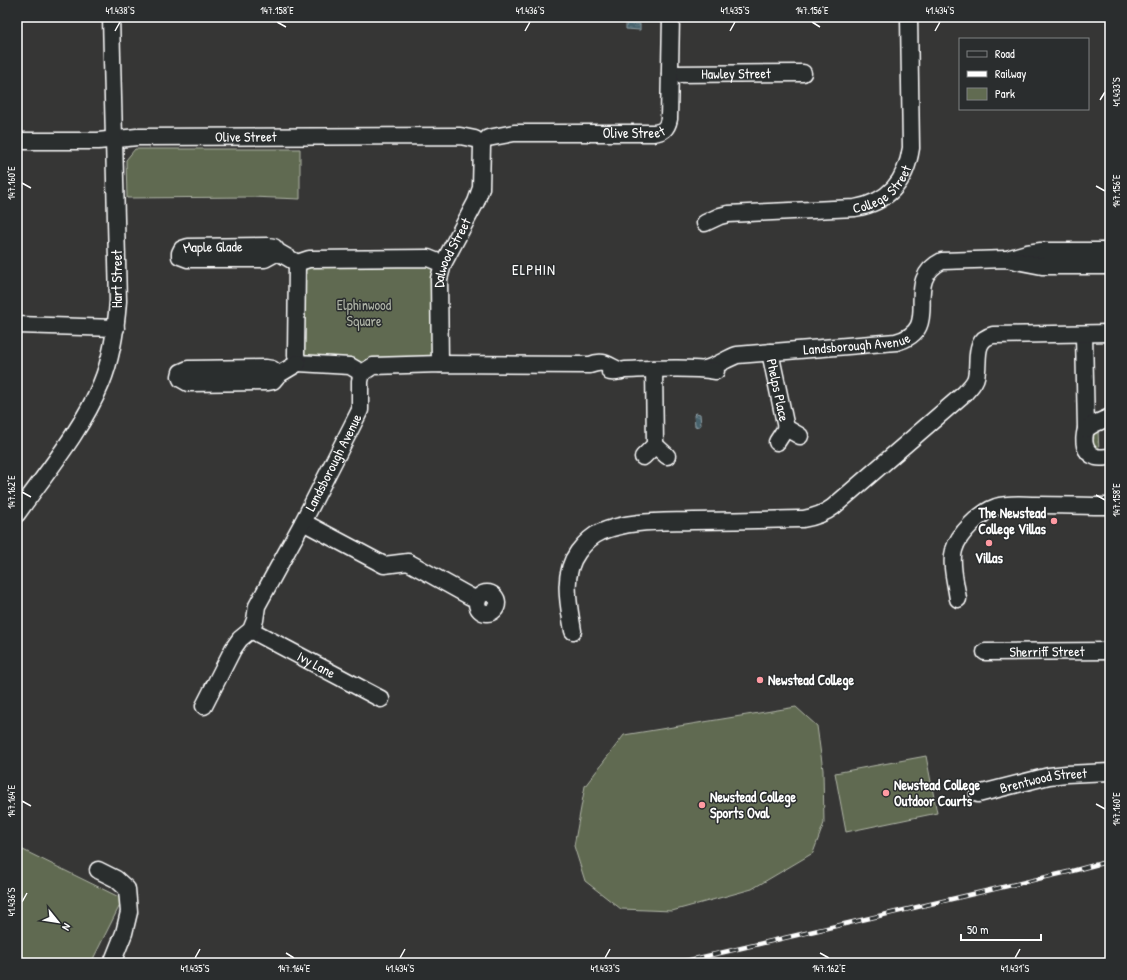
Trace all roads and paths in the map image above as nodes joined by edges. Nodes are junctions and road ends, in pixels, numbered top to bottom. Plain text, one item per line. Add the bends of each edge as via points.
1 (112, 17) edge
2 (671, 17) edge
3 (909, 17) edge
4 (803, 73) dead end
5 (670, 74) junction
6 (115, 139) junction
7 (17, 141) edge
8 (481, 141) junction
9 (705, 223) dead end
10 (1110, 251) edge
11 (278, 252) junction
12 (1006, 259) junction
13 (297, 263) junction
14 (443, 264) junction
15 (1110, 266) edge
16 (17, 325) edge
17 (116, 328) junction
18 (1110, 333) edge
19 (1084, 334) junction
20 (770, 352) junction
21 (298, 363) junction
22 (440, 364) junction
23 (654, 370) junction
24 (362, 373) junction
25 (278, 375) junction
26 (1110, 417) edge
27 (1086, 429) junction
28 (800, 436) dead end
29 (655, 445) junction
30 (667, 456) dead end
31 (643, 457) dead end
32 (1110, 457) edge
33 (1110, 506) edge
34 (17, 514) edge
35 (303, 522) junction
36 (958, 598) dead end
37 (478, 600) dead end
38 (251, 630) junction
39 (573, 631) dead end
40 (1110, 651) edge
41 (985, 652) dead end
42 (380, 700) dead end
43 (204, 706) dead end
44 (1110, 772) edge
45 (978, 794) dead end
46 (98, 870) dead end
47 (112, 963) edge

1 - 6 street, Hart Street
2 - 5 street, Olive Street
3 - 9 street, College Street via 911,148 906,170 895,187 881,200 855,208 728,214
4 - 5 street, Hawley Street
5 - 8 street, Olive Street via 668,125 660,132 514,134
6 - 7 street, Olive Street
6 - 8 street, Olive Street via 460,136
6 - 17 street, Hart Street via 118,301
8 - 14 street, Dalwood Street via 481,188
10 - 12 street, Landsborough Avenue via 1041,251
11 - 11 street, Maple Glade via 265,259 188,259 180,256 182,249 188,246 268,246 274,247
11 - 13 street, Maple Glade
12 - 15 street, Landsborough Avenue via 1042,266
12 - 20 street, Landsborough Avenue via 955,259 934,265 924,276 922,319 913,335 906,340
13 - 14 street via 309,259 428,258
13 - 21 street
14 - 22 street, Dalwood Street via 439,279
16 - 17 street
17 - 34 street, Hart Street via 102,383 86,416
18 - 19 street
19 - 27 street
19 - 39 street via 987,336 979,347 976,378 965,393 833,507 814,517 655,522 613,528 599,533 577,553 568,575 567,597
20 - 23 street, Landsborough Avenue via 737,355 706,369
20 - 28 street, Phelps Place via 781,435
21 - 24 street via 350,366
21 - 25 street
22 - 23 street, Landsborough Avenue via 590,365 597,362 621,370
22 - 24 street, Landsborough Avenue via 373,366
23 - 29 street
24 - 35 street, Landsborough Avenue via 360,410
25 - 25 street via 273,381 268,382 188,383 180,376 181,372 188,369 266,368 272,369
26 - 27 street
27 - 32 street via 1085,446 1089,452 1096,457
29 - 30 street
29 - 31 street
33 - 36 street via 1006,505 988,512 965,532 954,550
35 - 37 street via 384,565 408,562
35 - 38 street, Landsborough Avenue via 257,606
38 - 42 street, Ivy Lane
38 - 43 street, Landsborough Avenue via 240,639 233,650
40 - 41 street, Sherriff Street
44 - 45 street, Brentwood Street via 1049,776
46 - 47 street via 116,879 127,889 129,912

